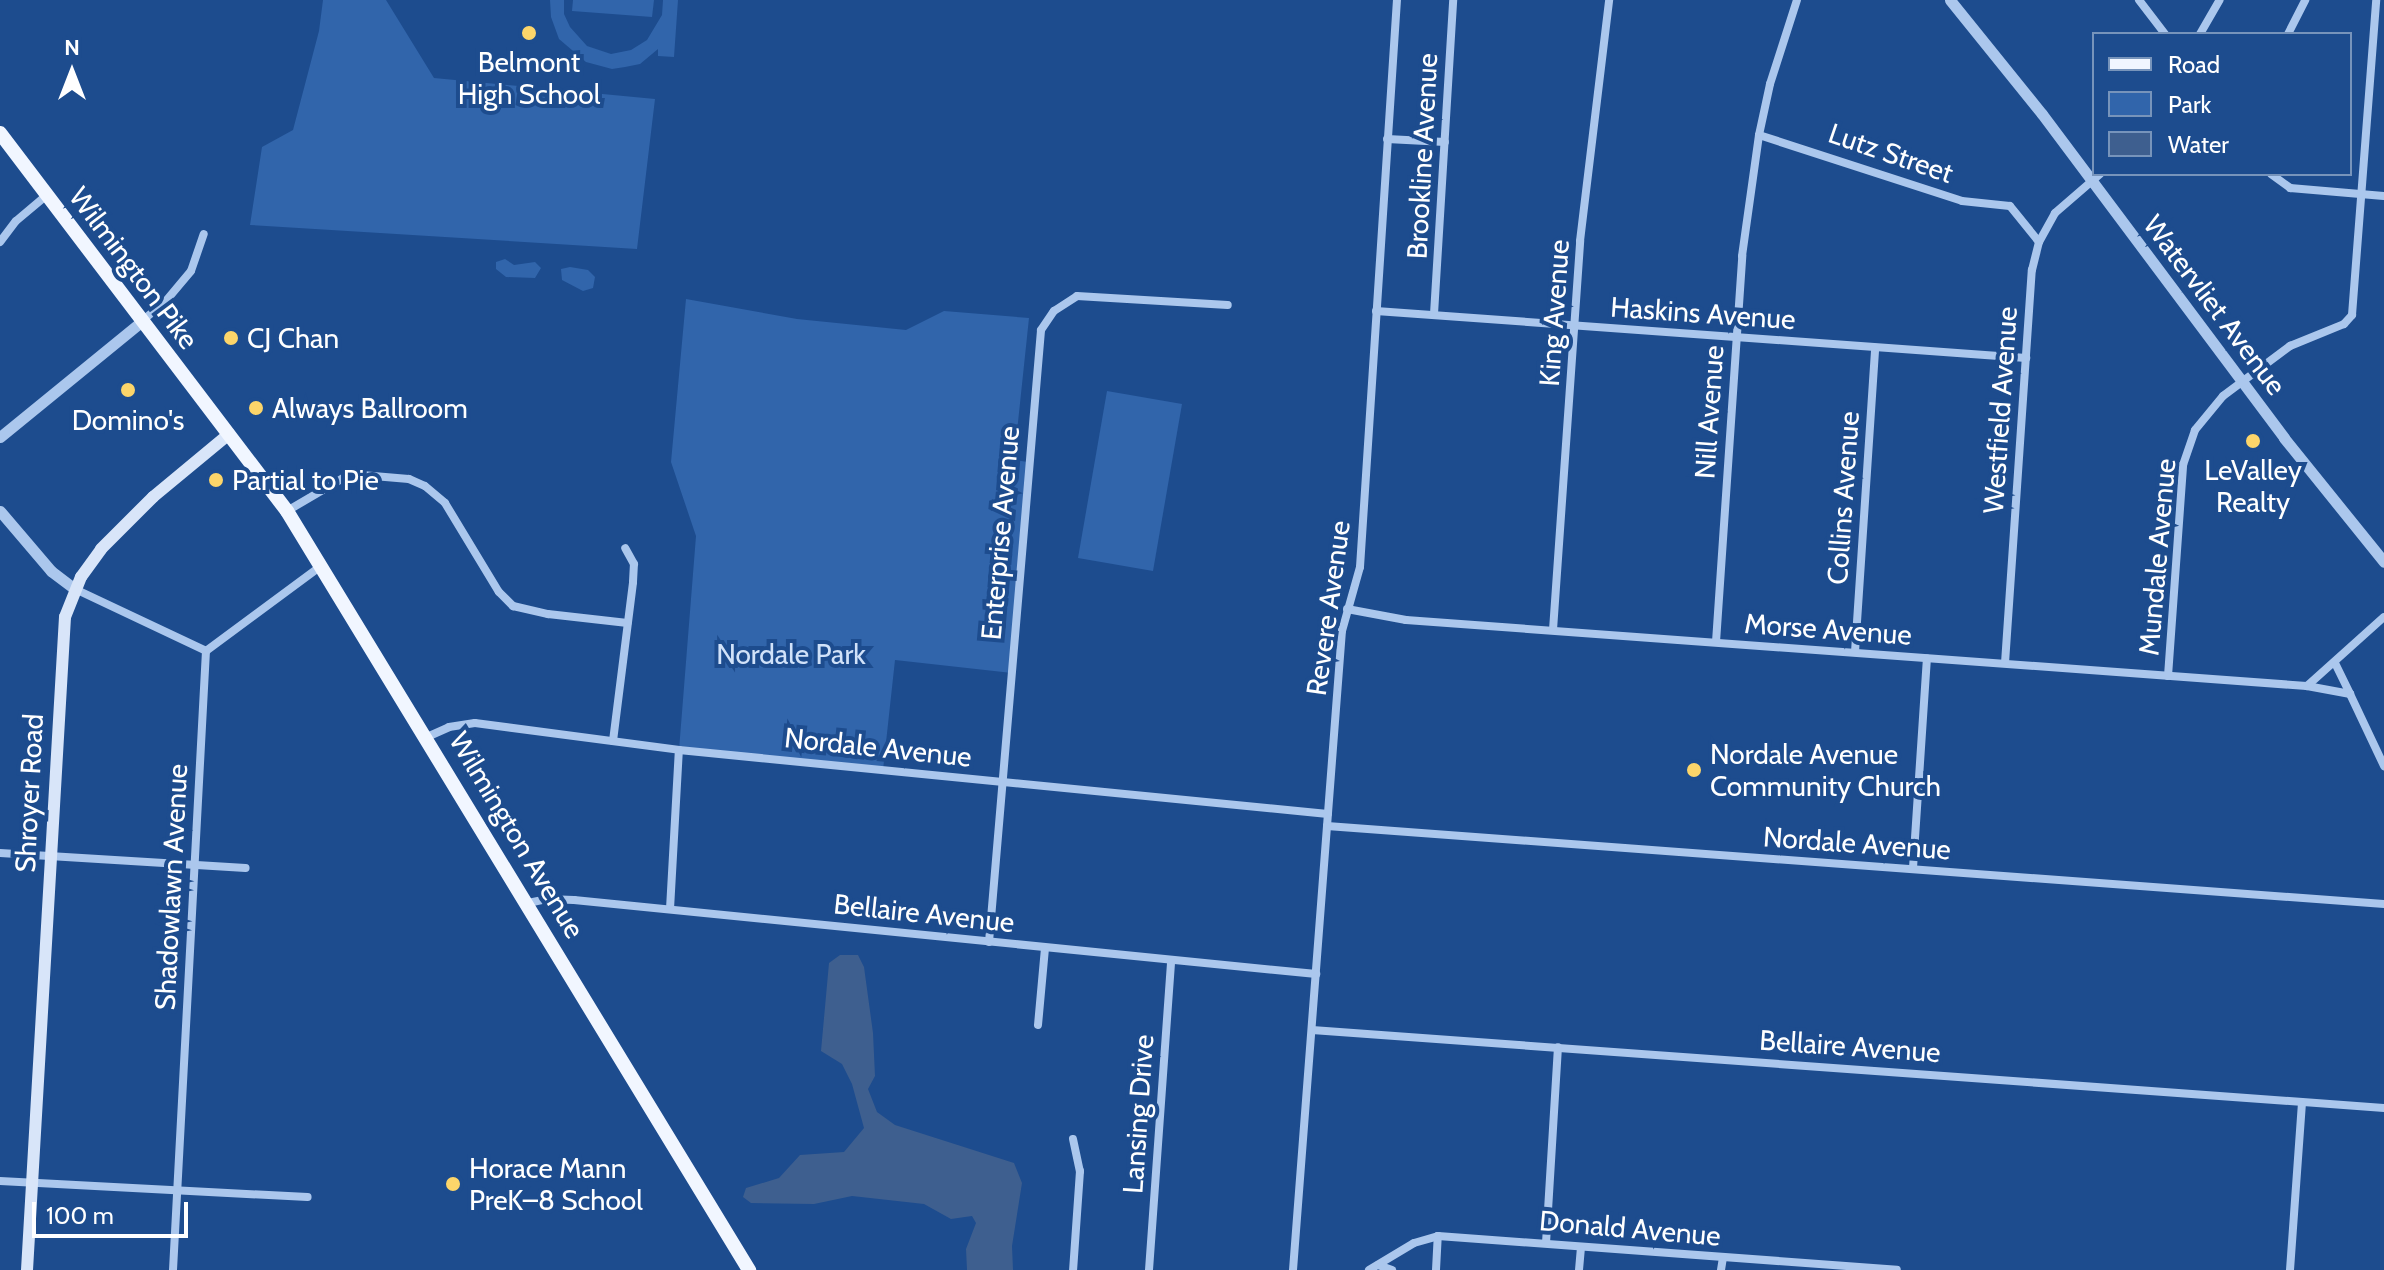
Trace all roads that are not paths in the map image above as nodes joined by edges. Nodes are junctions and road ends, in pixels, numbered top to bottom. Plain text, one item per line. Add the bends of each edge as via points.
1 (1397, 0) edge
2 (1453, 0) edge
3 (1609, 0) edge
4 (1797, 0) edge
5 (1950, 0) edge
6 (2139, 0) edge
7 (2220, 0) edge
8 (2305, 0) edge
9 (2376, 0) edge
10 (2163, 32) edge
11 (2201, 32) edge
12 (2289, 32) edge
13 (0, 133) edge
14 (1759, 135) junction
15 (1387, 139) junction
16 (1445, 142) junction
17 (2092, 173) edge
18 (2274, 176) edge
19 (2096, 178) edge
20 (2361, 194) junction
21 (46, 196) junction
22 (2384, 196) edge
23 (204, 234) dead end
24 (0, 242) edge
25 (2039, 242) junction
26 (1228, 305) dead end
27 (1376, 311) junction
28 (1434, 314) junction
29 (142, 321) junction
30 (1574, 326) junction
31 (1736, 337) junction
32 (1875, 348) junction
33 (2026, 358) junction
34 (2242, 381) junction
35 (229, 434) junction
36 (0, 437) edge
37 (0, 511) edge
38 (287, 511) junction
39 (625, 548) dead end
40 (2384, 562) edge
41 (321, 565) junction
42 (75, 589) junction
43 (1347, 609) junction
44 (2384, 617) edge
45 (627, 623) junction
46 (1553, 630) junction
47 (1716, 642) junction
48 (206, 651) junction
49 (1855, 652) junction
50 (1927, 658) junction
51 (2005, 663) junction
52 (2335, 663) junction
53 (2168, 676) junction
54 (2307, 686) junction
55 (2350, 694) junction
56 (427, 737) junction
57 (613, 741) junction
58 (679, 750) junction
59 (2384, 766) edge
60 (1002, 781) junction
61 (1328, 814) junction
62 (1327, 826) junction
63 (0, 853) edge
64 (49, 856) junction
65 (194, 865) junction
66 (246, 868) dead end
67 (1913, 868) junction
68 (528, 903) junction
69 (2384, 904) edge
70 (670, 909) junction
71 (989, 942) junction
72 (1045, 948) junction
73 (1171, 961) junction
74 (1316, 974) junction
75 (1038, 1025) dead end
76 (1312, 1030) junction
77 (1558, 1047) junction
78 (2302, 1102) junction
79 (2384, 1108) edge
80 (1073, 1139) dead end
81 (0, 1181) edge
82 (32, 1183) junction
83 (176, 1190) junction
84 (308, 1197) dead end
85 (1438, 1236) junction
86 (1546, 1243) junction
87 (1581, 1247) junction
88 (1723, 1257) junction
89 (1378, 1265) junction
90 (1864, 1269) edge
91 (27, 1270) edge
92 (173, 1270) edge
93 (749, 1270) edge
94 (1073, 1270) edge
95 (1149, 1270) edge
96 (1293, 1270) edge
97 (1369, 1270) edge
98 (1392, 1270) edge
99 (1436, 1270) edge
100 (1579, 1270) edge
101 (1721, 1270) edge
102 (1897, 1270) edge
103 (2290, 1270) edge

1 - 15 street, Revere Avenue
2 - 16 street, Brookline Avenue
3 - 30 street, King Avenue
4 - 14 street, Nill Avenue
5 - 17 street, Watervliet Avenue
6 - 10 street
7 - 11 street
8 - 12 street
9 - 20 street, Mundale Avenue
13 - 21 main road, Wilmington Pike
14 - 25 street, Lutz Street via 1962,201 2010,206
14 - 31 street, Nill Avenue
15 - 16 street
15 - 27 street, Revere Avenue
16 - 28 street, Brookline Avenue
18 - 20 street via 2290,188
19 - 25 street, Westfield Avenue via 2067,200
19 - 34 street, Watervliet Avenue
20 - 22 street
20 - 34 street, Mundale Avenue via 2349,320 2290,346
21 - 24 street
21 - 29 main road, Wilmington Pike
23 - 29 street via 191,271
25 - 33 street, Westfield Avenue
26 - 60 street, Enterprise Avenue via 1077,296 1054,311 1041,330
27 - 28 street, Haskins Avenue
27 - 43 street, Revere Avenue via 1360,567
28 - 30 street, Haskins Avenue
29 - 35 main road, Wilmington Pike
29 - 36 street
30 - 31 street, Haskins Avenue
30 - 46 street, King Avenue
31 - 32 street, Haskins Avenue
31 - 47 street, Nill Avenue
32 - 33 street, Haskins Avenue
32 - 49 street, Collins Avenue
33 - 51 street, Westfield Avenue
34 - 40 street, Watervliet Avenue
34 - 53 street, Mundale Avenue via 2201,420 2183,465
35 - 38 main road, Wilmington Avenue
35 - 42 main road, Shroyer Road via 131,517 101,549
37 - 42 street via 51,571
38 - 41 main road, Wilmington Avenue
38 - 45 street via 350,474 409,479 445,503 513,606
39 - 45 street via 634,564
41 - 48 street
41 - 56 main road, Wilmington Avenue
42 - 48 street
42 - 64 main road, Shroyer Road via 62,635
43 - 46 street, Morse Avenue via 1406,620
43 - 61 street, Revere Avenue
44 - 52 street
45 - 57 street
46 - 47 street, Morse Avenue
47 - 49 street, Morse Avenue
48 - 65 street, Shadowlawn Avenue
49 - 50 street, Morse Avenue
50 - 51 street, Morse Avenue
50 - 67 street
51 - 53 street, Morse Avenue
52 - 54 street
52 - 55 street
53 - 54 street, Morse Avenue
54 - 55 street, Morse Avenue
55 - 59 street
56 - 57 street, Nordale Avenue via 475,723
56 - 68 main road, Wilmington Avenue
57 - 58 street, Nordale Avenue
58 - 60 street, Nordale Avenue
58 - 70 street
60 - 61 street, Nordale Avenue
60 - 71 street, Enterprise Avenue
61 - 62 street, Revere Avenue
62 - 67 street, Nordale Avenue
62 - 74 street, Revere Avenue
63 - 64 street
64 - 65 street
64 - 82 main road, Shroyer Road
65 - 66 street
65 - 83 street, Shadowlawn Avenue
67 - 69 street, Nordale Avenue
68 - 70 street, Bellaire Avenue via 547,899
68 - 93 main road, Wilmington Avenue
70 - 71 street, Bellaire Avenue
71 - 72 street, Bellaire Avenue
72 - 73 street, Bellaire Avenue
72 - 75 street
73 - 74 street, Bellaire Avenue
73 - 95 street, Lansing Drive
74 - 76 street, Revere Avenue
76 - 77 street, Bellaire Avenue
76 - 96 street, Revere Avenue
77 - 78 street, Bellaire Avenue
77 - 86 street
78 - 79 street, Bellaire Avenue
78 - 103 street
80 - 94 street via 1080,1171
81 - 82 street
82 - 83 street
82 - 91 main road, Shroyer Road
83 - 84 street
83 - 92 street, Shadowlawn Avenue
85 - 86 street, Donald Avenue
85 - 89 street, Donald Avenue via 1414,1243
85 - 99 street
86 - 87 street, Donald Avenue
87 - 88 street, Donald Avenue
87 - 100 street
88 - 90 street, Donald Avenue
88 - 101 street
89 - 97 street, Donald Avenue
89 - 98 street
90 - 102 street, Donald Avenue

